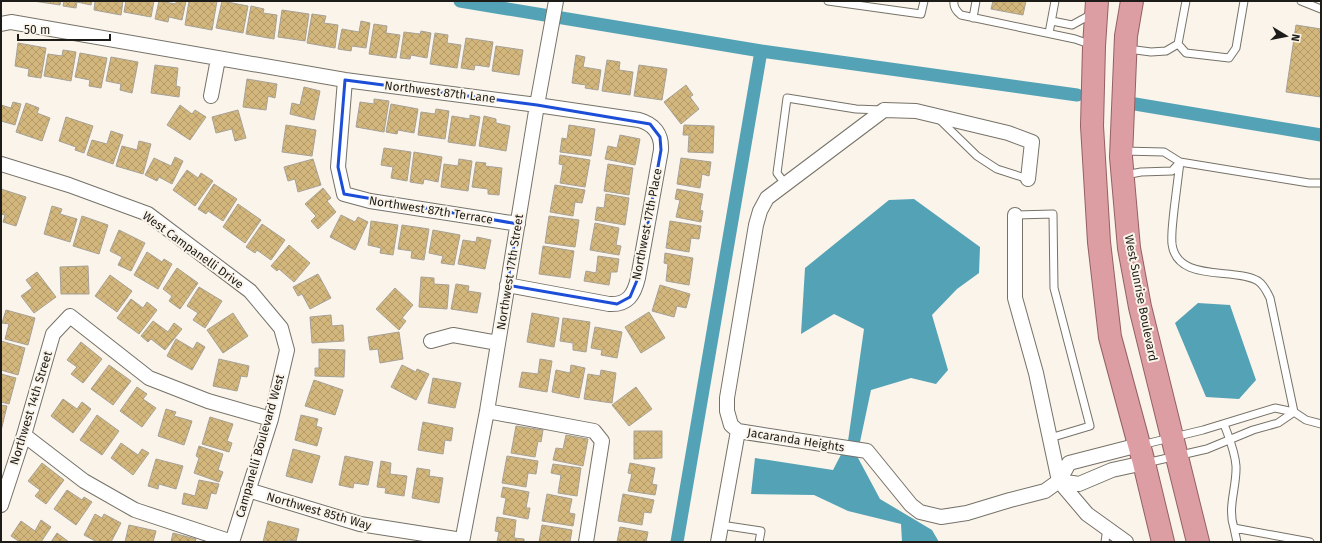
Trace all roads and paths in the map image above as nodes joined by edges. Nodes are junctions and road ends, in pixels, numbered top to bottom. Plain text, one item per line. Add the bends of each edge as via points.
1 (556, 1) edge
2 (828, 1) edge
3 (924, 1) edge
4 (954, 1) edge
5 (976, 1) edge
6 (1055, 1) edge
7 (1132, 1) edge
8 (1186, 1) edge
9 (1244, 1) edge
10 (1301, 1) edge
11 (1096, 6) edge
12 (1321, 9) edge
13 (973, 18) junction
14 (1052, 21) junction
15 (1, 24) edge
16 (1049, 33) junction
17 (1178, 44) junction
18 (1094, 54) junction
19 (1125, 55) junction
20 (218, 59) junction
21 (345, 80) junction
22 (211, 96) dead end
23 (537, 104) junction
24 (884, 110) junction
25 (936, 116) junction
26 (658, 132) joint
27 (1121, 146) junction
28 (1180, 162) junction
29 (1, 164) edge
30 (1122, 176) junction
31 (1028, 179) joint
32 (1321, 183) edge
33 (786, 184) junction
34 (1015, 216) joint
35 (518, 224) junction
36 (507, 285) junction
37 (431, 341) dead end
38 (498, 343) junction
39 (287, 350) joint
40 (487, 411) junction
41 (1294, 412) junction
42 (271, 419) junction
43 (1224, 424) junction
44 (1321, 424) edge
45 (738, 431) junction
46 (24, 435) junction
47 (1050, 438) junction
48 (1230, 440) junction
49 (1174, 446) junction
50 (1142, 454) junction
51 (1059, 481) junction
52 (248, 490) junction
53 (1, 505) edge
54 (721, 525) junction
55 (1107, 528) junction
56 (1234, 528) junction
57 (462, 541) edge
58 (232, 542) edge
59 (586, 542) edge
60 (718, 542) edge
61 (759, 542) edge
62 (1105, 542) edge
63 (1126, 542) edge
64 (1163, 542) edge
65 (1198, 542) edge
66 (1237, 542) edge
67 (1310, 542) edge

1 - 23 street, Northwest 17th Street
2 - 3 lane via 922,14
4 - 13 lane via 953,6 957,12
5 - 13 lane
6 - 14 lane
7 - 19 highway, West Sunrise Boulevard
8 - 17 lane
9 - 17 lane via 1236,48 1229,58 1186,53
10 - 12 lane
11 - 14 lane via 1083,20 1072,25
11 - 18 highway
13 - 16 lane
14 - 16 lane
15 - 20 street, Northwest 87th Lane via 11,22
16 - 18 lane via 1075,39
17 - 19 lane via 1166,51
18 - 50 highway via 1092,126 1099,242 1110,337
19 - 27 highway, West Sunrise Boulevard
20 - 21 street, Northwest 87th Lane
20 - 22 street
21 - 23 street, Northwest 87th Lane
21 - 35 street, Northwest 87th Terrace via 338,167 344,194 370,201
23 - 26 street, Northwest 87th Lane via 639,120 650,124
23 - 35 street, Northwest 17th Street
24 - 25 street via 916,111
24 - 33 street, Jacaranda Heights
24 - 33 lane via 856,109 787,98 777,173
25 - 31 lane via 977,156 997,169
25 - 31 street via 1008,133 1032,142
26 - 36 street, Northwest 17th Place via 662,143 661,150 636,285 630,298 622,303 613,304
27 - 28 lane via 1164,152
27 - 30 highway, West Sunrise Boulevard
28 - 30 lane via 1172,171 1141,172
28 - 32 lane
28 - 41 lane via 1171,231 1172,246 1177,258 1186,267 1249,278 1259,282 1266,290 1270,298
29 - 39 street, West Campanelli Drive via 69,185 148,214 250,292 281,328
30 - 49 highway, West Sunrise Boulevard via 1129,248 1140,307
33 - 45 street, Jacaranda Heights via 767,198 756,225 727,398 730,425
34 - 47 street via 1014,298 1036,374
34 - 47 lane via 1053,214 1054,288 1090,426
35 - 36 street, Northwest 17th Street
36 - 38 street, Northwest 17th Street
37 - 38 street via 453,335
38 - 40 street, Northwest 17th Street
39 - 42 street, Campanelli Boulevard West
40 - 57 street, Northwest 17th Street
40 - 59 street via 594,431 602,441
41 - 43 lane via 1275,408
41 - 44 lane via 1306,420
41 - 48 lane via 1278,423
42 - 46 street, Northwest 14th Street via 208,401 149,378 70,316 53,334
42 - 52 street, Campanelli Boulevard West
43 - 48 lane
43 - 49 lane via 1203,430
45 - 51 street, Jacaranda Heights via 867,451 911,505 920,512 941,517 1045,491
45 - 54 street
46 - 53 street, Northwest 14th Street
46 - 58 street via 84,481 135,510
47 - 51 street
48 - 49 lane via 1207,449
48 - 56 lane via 1236,468 1230,518
49 - 50 lane
49 - 50 lane
49 - 65 highway, West Sunrise Boulevard
50 - 51 street via 1079,484
50 - 51 street, Jacaranda Heights via 1069,462
50 - 64 highway
51 - 55 street via 1087,514
52 - 57 street, Northwest 85th Way via 360,524
52 - 58 street, Campanelli Boulevard West
54 - 60 street
54 - 61 lane via 761,531
55 - 62 lane
55 - 63 street
56 - 66 lane
56 - 67 lane

